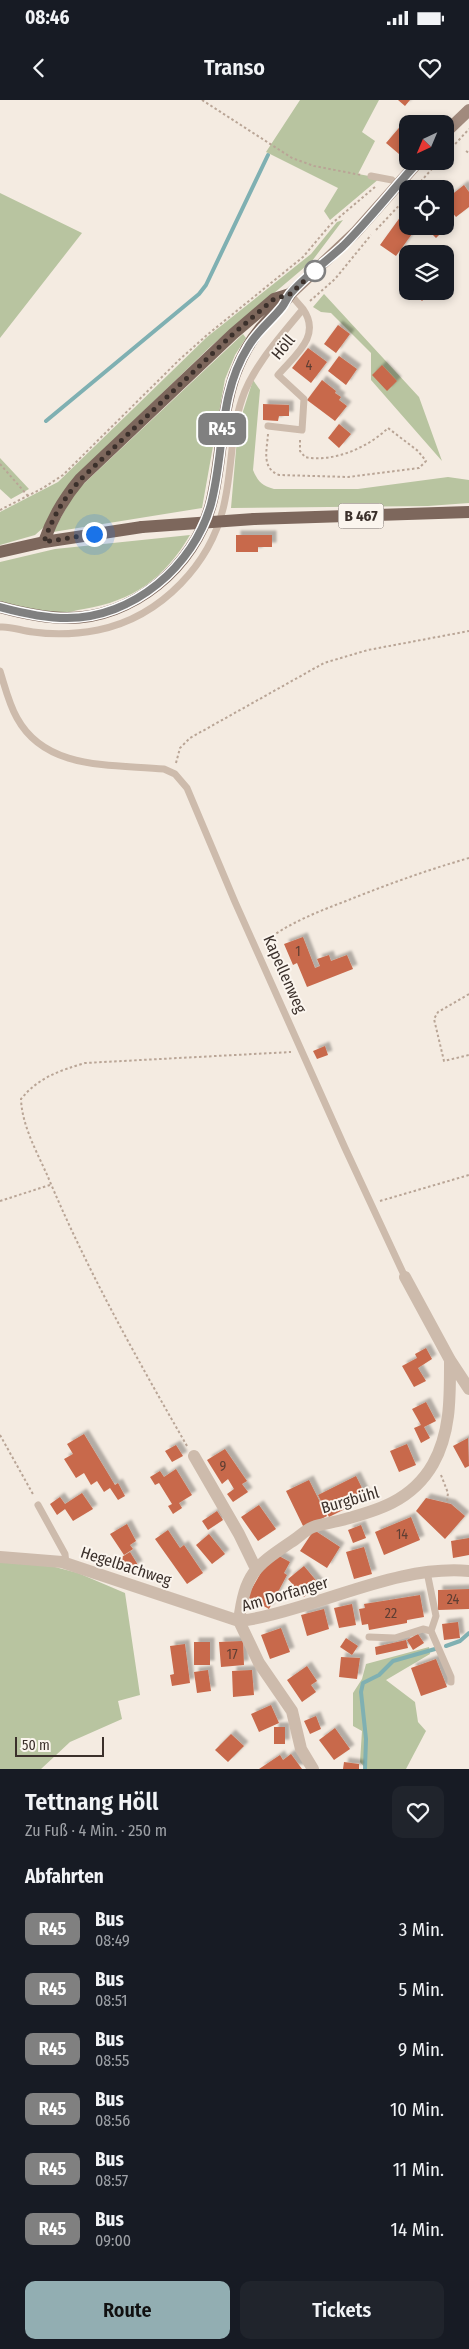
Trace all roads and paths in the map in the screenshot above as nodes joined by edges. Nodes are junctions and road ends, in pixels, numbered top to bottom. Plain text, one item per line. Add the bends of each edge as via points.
1 (202, 100) edge
2 (469, 110) edge
3 (454, 124) edge
4 (469, 128) edge
5 (454, 145) edge
6 (410, 170) edge
7 (431, 170) edge
8 (371, 176) joint
9 (385, 179) junction
10 (422, 180) edge
11 (397, 185) junction
12 (399, 206) edge
13 (290, 294) junction
14 (303, 309) junction
15 (268, 426) joint
16 (302, 430) junction
17 (0, 464) edge
18 (28, 496) junction
19 (0, 510) edge
20 (469, 512) edge
21 (44, 542) junction
22 (0, 552) edge
23 (0, 607) edge
24 (0, 627) edge
25 (469, 631) edge
26 (0, 671) edge
27 (175, 774) junction
28 (469, 858) edge
29 (256, 949) junction
30 (469, 994) edge
31 (303, 1051) junction
32 (469, 1055) edge
33 (469, 1175) edge
34 (51, 1184) junction
35 (0, 1201) edge
36 (371, 1205) junction
37 (405, 1277) joint
38 (450, 1360) junction
39 (469, 1389) edge
40 (0, 1435) edge
41 (194, 1456) joint
42 (434, 1461) junction
43 (447, 1501) dead end
44 (38, 1505) joint
45 (0, 1557) edge
46 (66, 1564) junction
47 (256, 1569) junction
48 (469, 1571) edge
49 (428, 1572) junction
50 (239, 1621) junction
51 (432, 1631) junction
52 (368, 1637) dead end
53 (451, 1682) dead end
54 (314, 1769) edge

1 - 8 path via 292,158 335,171
2 - 3 main road
4 - 5 path
6 - 11 main road
7 - 10 path
8 - 9 lane
9 - 11 lane
9 - 18 path via 330,225 303,257 206,335 63,474
11 - 13 main road via 342,247
12 - 14 path via 335,279
13 - 14 lane, Höll
13 - 21 main road via 274,299 233,334 80,480 67,494
13 - 23 main road via 252,340 236,371 225,410 209,509 196,538 172,570 142,596 94,615 52,618
14 - 16 lane, Höll via 309,317 310,332 306,342 278,375 304,399
14 - 24 lane, Höll via 246,387 220,518 209,545 184,581 141,613 97,630 51,633
15 - 16 lane
15 - 16 path via 267,462 271,472 279,475 348,477 419,468 426,461 388,428 361,447 322,458 305,457 299,445
17 - 18 path
18 - 19 path
20 - 21 main road, B 467, bridge via 254,518 142,527
21 - 22 main road, B 467
25 - 27 path via 377,648 324,663 185,741 178,754
26 - 27 lane via 17,718 44,748 80,762 164,769
27 - 29 lane, Kapellenweg via 187,788
28 - 29 path via 314,913 285,927
29 - 31 lane, Kapellenweg
30 - 32 path via 438,1012 434,1019 444,1061
31 - 34 path via 110,1060 85,1063 42,1078 21,1099 21,1109
31 - 36 lane, Kapellenweg
33 - 36 path
34 - 35 path
34 - 41 path via 104,1294
36 - 37 lane, Kapellenweg
37 - 38 street, Kapellenweg
38 - 39 street, Kapellenweg
38 - 42 street, Burgbühl via 448,1422
40 - 44 path
41 - 47 street
42 - 43 path via 446,1486
42 - 47 street, Burgbühl via 421,1481 399,1501 373,1512 312,1527 265,1559
44 - 46 lane via 65,1554
45 - 46 street, Hegelbachweg
46 - 50 street, Hegelbachweg
47 - 50 street, Burgbühl via 245,1590
48 - 49 street, Am Dorfanger
49 - 50 street, Am Dorfanger
49 - 51 lane via 436,1616
50 - 54 street, Am Dorfanger via 259,1663 292,1711 301,1749
51 - 52 lane via 422,1629 395,1638
51 - 53 lane

